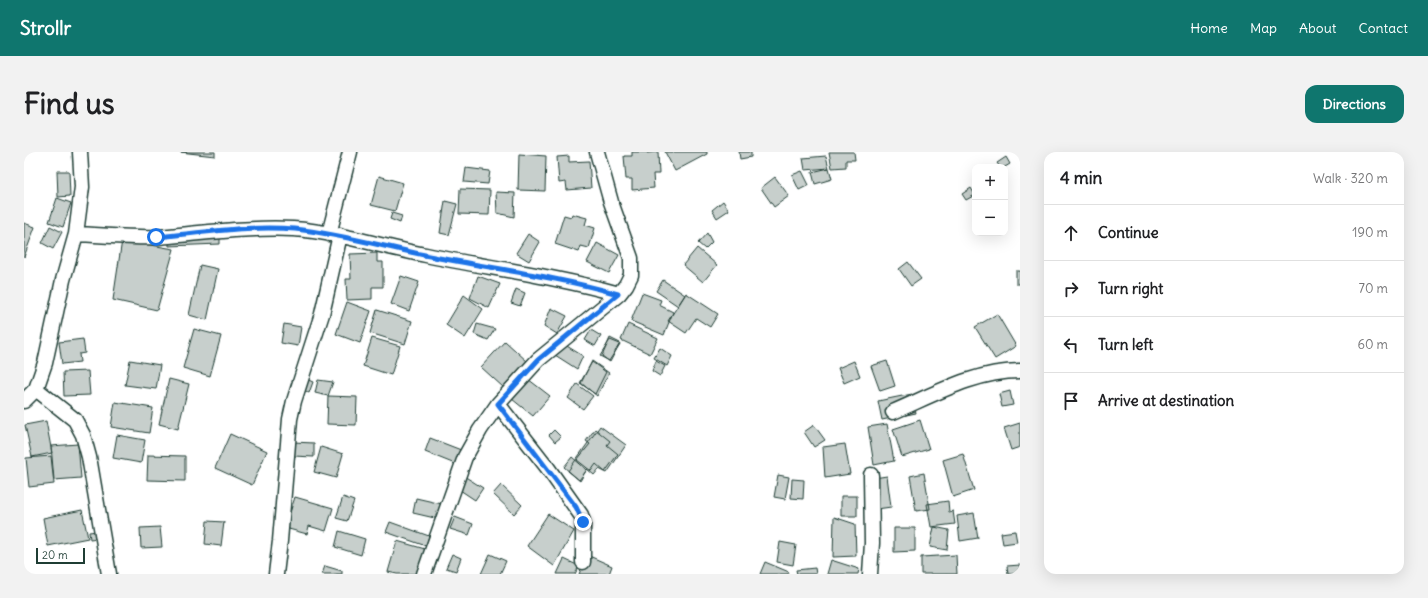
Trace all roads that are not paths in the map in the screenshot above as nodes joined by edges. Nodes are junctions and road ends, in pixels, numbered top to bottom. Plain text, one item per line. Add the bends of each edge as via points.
1 (80, 152) edge
2 (350, 152) edge
3 (597, 152) edge
4 (76, 234) junction
5 (335, 235) junction
6 (618, 294) junction
7 (1020, 371) edge
8 (36, 389) junction
9 (24, 401) edge
10 (498, 404) junction
11 (893, 412) dead end
12 (871, 475) dead end
13 (583, 562) dead end
14 (109, 574) edge
15 (276, 574) edge
16 (424, 574) edge
17 (870, 574) edge

1 - 4 street via 82,188
2 - 5 street
3 - 6 street via 631,258 631,275
4 - 5 street via 156,237 258,228 294,229
4 - 8 street via 45,363
5 - 6 street via 418,254 582,284
5 - 15 street via 322,314 290,419
6 - 10 street via 538,360
7 - 11 street via 1008,371 950,387
8 - 9 street
8 - 14 street via 75,420 83,435
10 - 13 street via 581,514
10 - 16 street via 465,457
12 - 17 street

